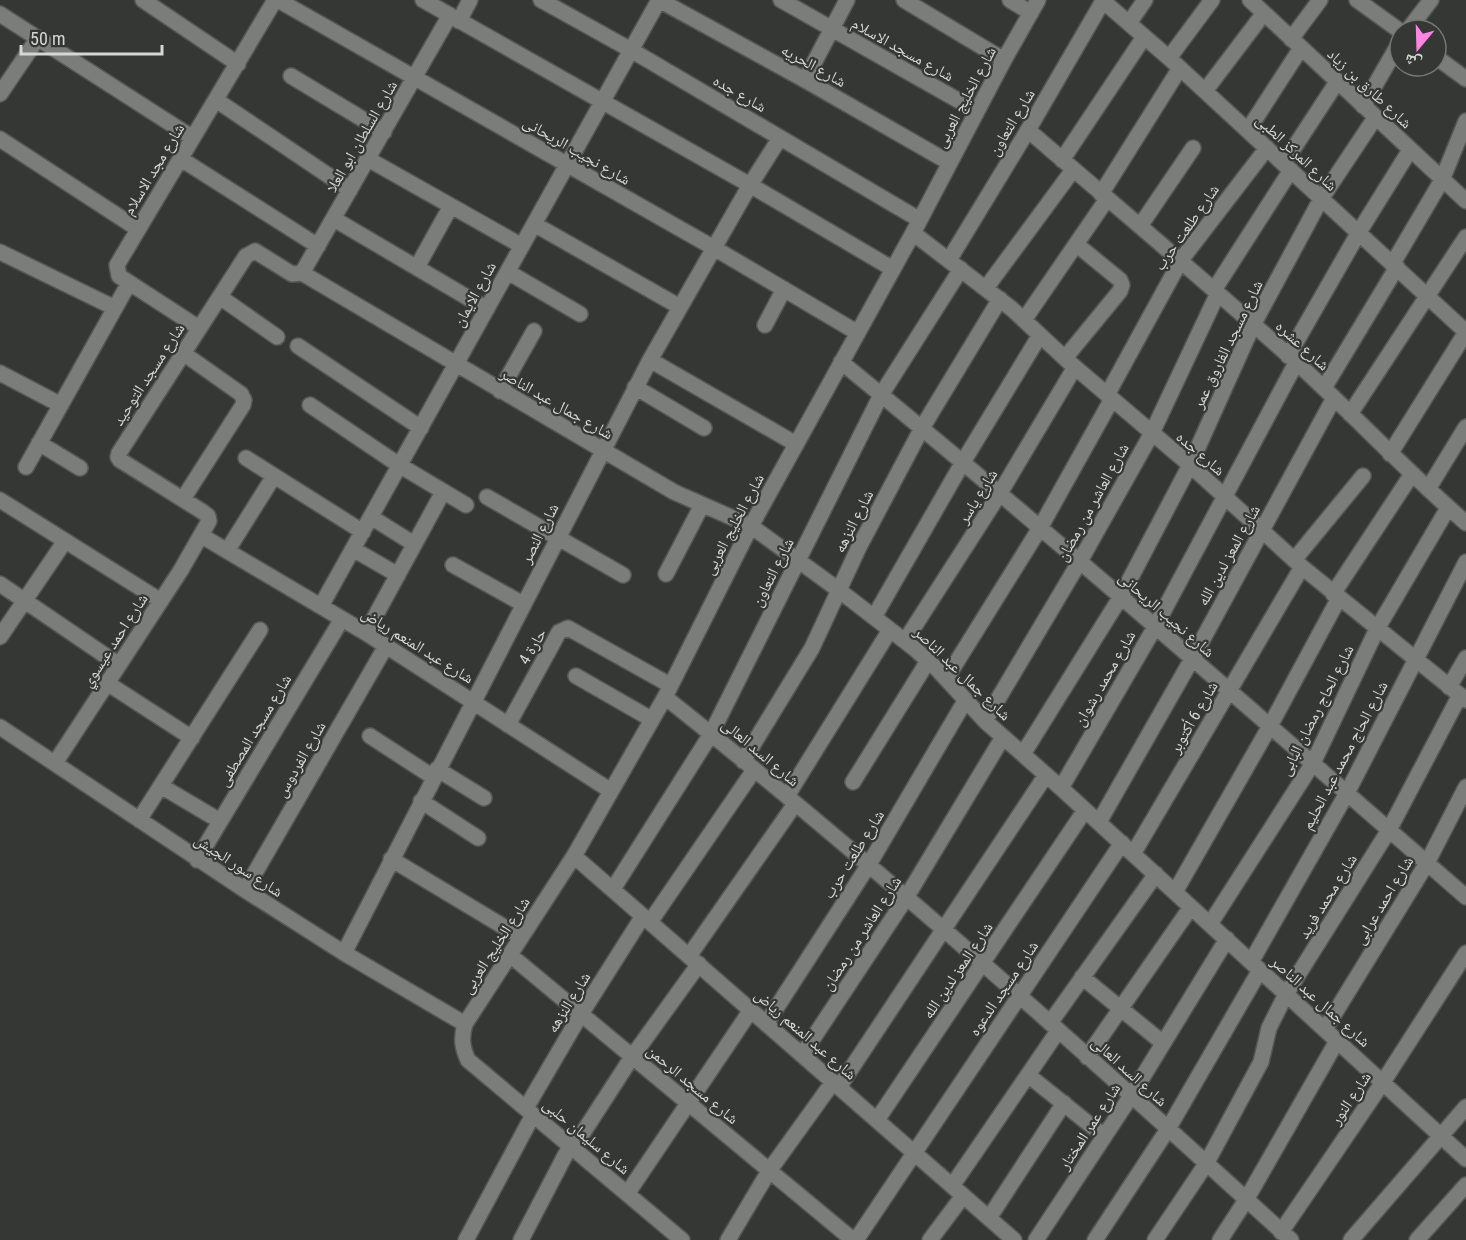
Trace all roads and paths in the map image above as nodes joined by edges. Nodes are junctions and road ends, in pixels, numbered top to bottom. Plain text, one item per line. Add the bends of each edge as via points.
1 (143, 0) edge
2 (423, 0) edge
3 (470, 0) edge
4 (541, 0) edge
5 (659, 0) edge
6 (780, 0) edge
7 (847, 0) edge
8 (904, 0) edge
9 (1010, 0) edge
10 (1146, 0) edge
11 (1212, 0) edge
12 (1250, 0) edge
13 (1320, 0) edge
14 (1357, 0) edge
15 (1431, 0) edge
16 (1102, 1) edge
17 (271, 2) edge
18 (1035, 6) edge
19 (1264, 13) junction
20 (0, 14) edge
21 (454, 18) junction
22 (1417, 18) edge
23 (1388, 22) edge
24 (1129, 23) junction
25 (832, 29) junction
26 (1144, 37) junction
27 (38, 38) junction
28 (1296, 44) junction
29 (631, 50) junction
30 (1004, 60) junction
31 (1175, 63) junction
32 (1388, 63) edge
33 (238, 64) junction
34 (1448, 66) edge
35 (291, 76) dead end
36 (415, 78) junction
37 (1466, 79) edge
38 (805, 80) junction
39 (1337, 82) junction
40 (1205, 91) junction
41 (0, 94) edge
42 (216, 100) junction
43 (602, 102) junction
44 (1363, 106) junction
45 (977, 111) junction
46 (1375, 118) junction
47 (1466, 121) edge
48 (1028, 130) junction
49 (1248, 130) junction
50 (384, 132) junction
51 (193, 138) junction
52 (780, 138) junction
53 (0, 139) edge
54 (1194, 148) dead end
55 (1267, 148) junction
56 (1410, 150) junction
57 (181, 159) junction
58 (368, 159) junction
59 (950, 162) junction
60 (567, 165) junction
61 (1067, 165) junction
62 (1287, 167) junction
63 (1442, 180) junction
64 (750, 185) junction
65 (350, 190) junction
66 (1104, 197) junction
67 (1321, 199) junction
68 (1466, 201) edge
69 (451, 206) junction
70 (334, 219) junction
71 (534, 224) junction
72 (916, 226) junction
73 (1140, 226) junction
74 (138, 230) junction
75 (1359, 232) junction
76 (1466, 237) edge
77 (1076, 244) junction
78 (318, 246) junction
79 (522, 246) junction
80 (714, 248) junction
81 (0, 252) edge
82 (1180, 260) junction
83 (955, 264) junction
84 (1395, 265) junction
85 (417, 267) junction
86 (893, 269) junction
87 (508, 272) junction
88 (302, 273) junction
89 (129, 283) junction
90 (986, 288) junction
91 (784, 289) junction
92 (1216, 292) junction
93 (1428, 296) junction
94 (220, 297) junction
95 (1000, 299) junction
96 (680, 307) junction
97 (115, 308) junction
98 (487, 309) junction
99 (580, 314) dead end
100 (1024, 320) junction
101 (765, 325) dead end
102 (1253, 325) junction
103 (199, 328) junction
104 (534, 331) dead end
105 (1466, 332) edge
106 (858, 333) junction
107 (1040, 335) junction
108 (277, 338) dead end
109 (298, 346) dead end
110 (183, 353) junction
111 (1292, 359) junction
112 (650, 360) junction
113 (841, 362) junction
114 (1070, 363) junction
115 (456, 365) junction
116 (0, 373) edge
117 (635, 387) junction
118 (500, 391) junction
119 (1329, 393) junction
120 (881, 395) junction
121 (1110, 397) junction
122 (61, 405) junction
123 (310, 405) dead end
124 (1350, 414) junction
125 (1466, 427) edge
126 (421, 428) junction
127 (704, 428) dead end
128 (922, 428) junction
129 (1152, 433) junction
130 (39, 443) junction
131 (796, 444) junction
132 (603, 449) junction
133 (1390, 454) junction
134 (246, 458) dead end
135 (963, 462) junction
136 (399, 465) junction
137 (1190, 465) junction
138 (26, 468) dead end
139 (80, 468) dead end
140 (1412, 474) junction
141 (274, 476) junction
142 (1363, 476) dead end
143 (1428, 489) junction
144 (443, 492) junction
145 (1000, 493) junction
146 (1224, 496) junction
147 (486, 497) dead end
148 (183, 499) junction
149 (0, 500) edge
150 (466, 505) dead end
151 (702, 505) junction
152 (1448, 508) junction
153 (371, 518) junction
154 (1466, 523) edge
155 (751, 526) junction
156 (1041, 528) junction
157 (1263, 531) junction
158 (363, 532) junction
159 (201, 536) junction
160 (557, 538) junction
161 (65, 541) junction
162 (414, 544) junction
163 (353, 549) junction
164 (227, 551) junction
165 (798, 560) junction
166 (1080, 561) junction
167 (1466, 562) edge
168 (1298, 563) junction
169 (453, 565) dead end
170 (666, 574) dead end
171 (398, 575) junction
172 (623, 575) dead end
173 (0, 584) edge
174 (840, 591) junction
175 (1336, 596) junction
176 (1120, 598) junction
177 (25, 600) junction
178 (161, 601) junction
179 (523, 604) junction
180 (321, 606) junction
181 (874, 617) junction
182 (342, 619) junction
183 (1155, 627) junction
184 (1377, 629) junction
185 (260, 630) dead end
186 (890, 630) junction
187 (366, 633) junction
188 (0, 637) edge
189 (905, 642) junction
190 (386, 646) junction
191 (1466, 658) edge
192 (1192, 659) junction
193 (1414, 659) junction
194 (928, 661) junction
195 (119, 665) junction
196 (576, 675) dead end
197 (946, 679) junction
198 (107, 684) junction
199 (668, 691) junction
200 (1229, 691) junction
201 (1458, 694) edge
202 (472, 701) junction
203 (965, 701) junction
204 (651, 719) junction
205 (985, 721) junction
206 (508, 725) junction
207 (1270, 726) junction
208 (0, 727) edge
209 (711, 734) junction
210 (369, 736) dead end
211 (1003, 737) junction
212 (192, 738) junction
213 (1023, 754) junction
214 (56, 763) junction
215 (1312, 763) junction
216 (749, 765) junction
217 (435, 773) junction
218 (1046, 775) junction
219 (853, 783) dead end
220 (161, 786) junction
221 (1061, 788) junction
222 (1466, 788) edge
223 (611, 791) junction
224 (1347, 793) junction
225 (484, 798) dead end
226 (791, 800) junction
227 (421, 801) junction
228 (1085, 810) junction
229 (139, 820) junction
230 (220, 821) junction
231 (1099, 822) junction
232 (1389, 830) junction
233 (478, 838) dead end
234 (1127, 848) junction
235 (574, 856) junction
236 (391, 859) junction
237 (197, 860) junction
238 (1427, 863) junction
239 (868, 866) junction
240 (1156, 874) junction
241 (613, 889) junction
242 (245, 890) junction
243 (1175, 892) junction
244 (1466, 897) edge
245 (906, 898) junction
246 (1191, 906) junction
247 (647, 919) junction
248 (1210, 924) junction
249 (943, 930) junction
250 (521, 938) junction
251 (1227, 939) junction
252 (344, 953) junction
253 (1466, 953) edge
254 (510, 955) junction
255 (694, 960) junction
256 (984, 963) junction
257 (1256, 966) junction
258 (1082, 977) junction
259 (1286, 994) junction
260 (1020, 996) junction
261 (1121, 1008) junction
262 (751, 1010) junction
263 (581, 1014) junction
264 (465, 1024) junction
265 (766, 1024) junction
266 (1054, 1027) junction
267 (1325, 1029) junction
268 (1337, 1041) junction
269 (1163, 1043) junction
270 (802, 1055) junction
271 (632, 1057) junction
272 (1087, 1057) junction
273 (1028, 1075) junction
274 (1383, 1082) junction
275 (836, 1085) junction
276 (1131, 1096) junction
277 (688, 1103) junction
278 (1064, 1103) junction
279 (1466, 1107) edge
280 (529, 1111) junction
281 (877, 1120) junction
282 (1168, 1129) junction
283 (1104, 1136) junction
284 (1441, 1136) junction
285 (571, 1147) junction
286 (913, 1152) junction
287 (1466, 1159) edge
288 (1206, 1164) junction
289 (769, 1171) junction
290 (1466, 1185) edge
291 (957, 1191) junction
292 (627, 1194) junction
293 (1246, 1200) junction
294 (989, 1218) junction
295 (663, 1234) edge
296 (1286, 1236) edge
297 (1009, 1239) edge
298 (466, 1240) edge
299 (521, 1240) edge
300 (682, 1240) edge
301 (728, 1240) edge
302 (855, 1240) edge
303 (930, 1240) edge
304 (1036, 1240) edge
305 (1095, 1240) edge
306 (1155, 1240) edge
307 (1220, 1240) edge
308 (1351, 1240) edge
309 (1417, 1240) edge

1 - 33 street
2 - 21 street
3 - 21 street, شارع السلطان ابو العلا
4 - 29 street, شارع جده
5 - 29 street, شارع الايمان
5 - 38 street, شارع الحريه
6 - 25 street, شارع مسجد الاسلام
7 - 25 street
8 - 30 street
9 - 18 street
10 - 24 street
11 - 31 street
12 - 19 street, شارع طارق بن زياد
13 - 28 street
14 - 23 street
15 - 22 street
16 - 24 street, شارع المركز الطبى
16 - 48 street, شارع التعاون
17 - 33 street, شارع مجد الاسلام
17 - 36 street, شارع نجيب الريحانى
18 - 30 street, شارع الخليج العربى
19 - 28 street, شارع طارق بن زياد
19 - 40 street
20 - 27 street
21 - 36 street, شارع السلطان ابو العلا
21 - 43 street
24 - 26 street, شارع المركز الطبى
25 - 38 street
25 - 45 street, شارع مسجد الاسلام
26 - 31 street, شارع المركز الطبى
26 - 61 street
27 - 41 street
27 - 51 street
28 - 39 street, شارع طارق بن زياد
28 - 49 street
29 - 43 street, شارع الايمان
29 - 52 street, شارع جده
30 - 45 street, شارع الخليج العربى
31 - 40 street, شارع المركز الطبى
31 - 66 street
32 - 44 street
33 - 42 street, شارع مجد الاسلام
34 - 37 street
35 - 50 street
36 - 50 street, شارع السلطان ابو العلا
36 - 60 street, شارع نجيب الريحانى
38 - 59 street, شارع الحريه
39 - 44 street, شارع طارق بن زياد
39 - 62 street, شارع العاشر من رمضان
40 - 49 street, شارع المركز الطبى
42 - 51 street, شارع مجد الاسلام
42 - 65 street
43 - 60 street, شارع الايمان
43 - 64 street
44 - 46 street, شارع طارق بن زياد
45 - 59 street, شارع الخليج العربى
46 - 56 street, شارع طارق بن زياد
46 - 67 street, شارع مسجد الفاروق عمر
47 - 63 street, شارع المعز لدين الله
48 - 61 street, شارع عشره
48 - 83 street, شارع التعاون
49 - 55 street, شارع المركز الطبى
50 - 58 street, شارع السلطان ابو العلا
51 - 57 street, شارع مجد الاسلام
52 - 64 street, شارع النصر
52 - 72 street, شارع جده
53 - 74 street
54 - 73 street
55 - 62 street, شارع المركز الطبى
55 - 82 street, شارع طلعت حرب
56 - 63 street, شارع طارق بن زياد
56 - 75 street, شارع محمد رشوان
57 - 74 street, شارع مجد الاسلام
57 - 78 street
58 - 65 street, شارع السلطان ابو العلا
58 - 69 street
59 - 72 street, شارع الخليج العربى
60 - 71 street, شارع الايمان
60 - 80 street, شارع نجيب الريحانى
61 - 66 street, شارع عشره
61 - 90 street
62 - 67 street, شارع المركز الطبى
62 - 92 street, شارع العاشر من رمضان
63 - 68 street, شارع طارق بن زياد
63 - 84 street, شارع المعز لدين الله
64 - 80 street, شارع النصر
64 - 86 street
65 - 70 street, شارع السلطان ابو العلا
66 - 73 street, شارع عشره
66 - 77 street
67 - 75 street, شارع المركز الطبى
67 - 102 street, شارع مسجد الفاروق عمر
69 - 79 street
69 - 85 street
70 - 78 street, شارع السلطان ابو العلا
70 - 85 street
71 - 79 street, شارع الايمان
71 - 96 street
72 - 83 street, شارع جده
72 - 86 street, شارع الخليج العربى
73 - 82 street, شارع عشره
74 - 89 street, شارع مجد الاسلام via 117,265 118,276
75 - 84 street, شارع المركز الطبى
75 - 111 street, شارع محمد رشوان
76 - 93 street
77 - 100 street
77 - 114 street, شارع ياسر via 1122,285
78 - 88 street, شارع السلطان ابو العلا
79 - 87 street, شارع الايمان
80 - 91 street, شارع نجيب الريحانى
80 - 96 street, شارع النصر
81 - 97 street
82 - 92 street, شارع عشره
82 - 121 street, شارع طلعت حرب
83 - 90 street, شارع جده
83 - 120 street, شارع التعاون
84 - 93 street, شارع المركز الطبى
84 - 119 street, شارع المعز لدين الله
85 - 98 street
86 - 106 street, شارع الخليج العربى
87 - 98 street, شارع الايمان
87 - 99 street
88 - 94 street, شارع مسجد التوحيد via 292,274 261,254 250,252
88 - 115 street, شارع جمال عبد الناصر
89 - 97 street
89 - 103 street
90 - 95 street, شارع جده
91 - 101 street
91 - 106 street, شارع نجيب الريحانى
92 - 102 street, شارع عشره
92 - 129 street, شارع العاشر من رمضان
93 - 105 street, شارع المركز الطبى
93 - 124 street
94 - 103 street, شارع مسجد التوحيد
94 - 108 street
95 - 100 street, شارع جده
95 - 128 street, شارع النزهه
96 - 112 street, شارع النصر
97 - 122 street
98 - 115 street, شارع الايمان
100 - 107 street, شارع جده
102 - 111 street, شارع عشره
102 - 137 street, شارع مسجد الفاروق عمر
103 - 110 street, شارع مسجد التوحيد
104 - 118 street
105 - 133 street
106 - 113 street, شارع الخليج العربى
107 - 114 street, شارع جده
107 - 135 street
109 - 126 street
110 - 148 street via 244,400
110 - 148 street, شارع مسجد التوحيد via 118,457
111 - 119 street, شارع عشره
111 - 146 street, شارع محمد رشوان
112 - 117 street, شارع النصر
112 - 131 street
113 - 120 street, شارع نجيب الريحانى
113 - 131 street, شارع الخليج العربى
114 - 121 street, شارع جده
114 - 145 street, شارع ياسر
115 - 118 street, شارع جمال عبد الناصر
115 - 126 street, شارع الايمان
116 - 122 street
117 - 127 street
117 - 132 street, شارع النصر
118 - 132 street, شارع جمال عبد الناصر
119 - 124 street, شارع عشره
119 - 157 street, شارع المعز لدين الله
120 - 128 street, شارع نجيب الريحانى
120 - 165 street, شارع التعاون
121 - 129 street, شارع جده
121 - 156 street, شارع طلعت حرب
122 - 130 street
123 - 136 street
124 - 133 street, شارع عشره
125 - 143 street
126 - 136 street, شارع الايمان
128 - 135 street, شارع نجيب الريحانى
128 - 174 street, شارع النزهه
129 - 137 street, شارع جده
129 - 166 street, شارع العاشر من رمضان
130 - 138 street
130 - 139 street
131 - 155 street, شارع الخليج العربى
132 - 151 street, شارع جمال عبد الناصر
132 - 160 street, شارع النصر
133 - 140 street, شارع عشره
134 - 141 street
135 - 145 street, شارع نجيب الريحانى
135 - 181 street
136 - 144 street
136 - 153 street, شارع الايمان
137 - 146 street, شارع جده
137 - 176 street, شارع مسجد الفاروق عمر
140 - 143 street, شارع عشره
140 - 175 street
141 - 158 street
141 - 164 street
142 - 168 street, شارع 6 أكتوبر
143 - 152 street, شارع عشره
144 - 150 street
144 - 162 street
145 - 156 street, شارع نجيب الريحانى
145 - 189 street, شارع ياسر
146 - 157 street, شارع جده
146 - 183 street, شارع محمد رشوان
147 - 160 street
148 - 159 street, شارع مسجد التوحيد via 208,516
149 - 161 street
151 - 155 street, شارع جمال عبد الناصر
151 - 170 street
152 - 154 street, شارع عشره
152 - 184 street, شارع الحاج رمضان البابى
153 - 158 street, شارع الايمان
153 - 162 street
155 - 165 street, شارع جمال عبد الناصر
155 - 199 street, شارع الخليج العربى
156 - 166 street, شارع نجيب الريحانى
156 - 197 street, شارع طلعت حرب
157 - 168 street, شارع جده
157 - 192 street, شارع المعز لدين الله
158 - 163 street, شارع الايمان
159 - 164 street, شارع عبد المنعم رياض
159 - 178 street, شارع احمد عيسوي
160 - 172 street
160 - 179 street, شارع النصر
161 - 177 street
161 - 178 street
162 - 171 street
163 - 171 street
163 - 180 street, شارع الايمان
164 - 180 street, شارع عبد المنعم رياض
165 - 174 street, شارع جمال عبد الناصر
165 - 209 street, شارع التعاون
166 - 176 street, شارع نجيب الريحانى
166 - 205 street, شارع العاشر من رمضان
167 - 193 street, شارع الحاج محمد عبد الحليم
168 - 175 street, شارع جده
168 - 200 street, شارع 6 أكتوبر
169 - 179 street
171 - 187 street
173 - 177 street
174 - 181 street, شارع جمال عبد الناصر
174 - 216 street, شارع النزهه
175 - 184 street, شارع جده
175 - 207 street
176 - 183 street, شارع نجيب الريحانى
176 - 213 street, شارع مسجد الفاروق عمر
177 - 188 street
177 - 195 street
178 - 195 street, شارع احمد عيسوي
179 - 202 street, شارع النصر
180 - 182 street, شارع عبد المنعم رياض
181 - 186 street, شارع جمال عبد الناصر
182 - 187 street, شارع عبد المنعم رياض
182 - 230 street, شارع مسجد المصطفى
183 - 192 street, شارع نجيب الريحانى
183 - 221 street, شارع محمد رشوان
184 - 193 street, شارع جده
184 - 215 street, شارع الحاج رمضان البابى
185 - 212 street
186 - 189 street, شارع جمال عبد الناصر
186 - 226 street
187 - 190 street, شارع عبد المنعم رياض
189 - 194 street, شارع جمال عبد الناصر
190 - 202 street, شارع عبد المنعم رياض
190 - 242 street, شارع الفردوس
191 - 201 street, شارع محمد فريد
192 - 200 street, شارع نجيب الريحانى
192 - 231 street, شارع المعز لدين الله
193 - 201 street, شارع جده
193 - 224 street, شارع الحاج محمد عبد الحليم
194 - 197 street, شارع جمال عبد الناصر
194 - 219 street
195 - 198 street, شارع احمد عيسوي
196 - 204 street
197 - 203 street, شارع جمال عبد الناصر
198 - 212 street
198 - 214 street, شارع احمد عيسوي
199 - 204 street, شارع الخليج العربى
199 - 206 street, حارة 4 via 568,628 559,632
199 - 209 street, شارع السد العالى
200 - 207 street, شارع نجيب الريحانى
200 - 234 street, شارع 6 أكتوبر
201 - 232 street, شارع محمد فريد
202 - 206 street, شارع عبد المنعم رياض
202 - 217 street, شارع النصر
203 - 205 street, شارع جمال عبد الناصر
203 - 239 street, شارع طلعت حرب
204 - 223 street, شارع الخليج العربى
205 - 211 street, شارع جمال عبد الناصر
206 - 223 street, شارع عبد المنعم رياض
207 - 215 street, شارع نجيب الريحانى
207 - 243 street
208 - 214 street, شارع سور الجيش
209 - 216 street, شارع السد العالى
209 - 241 street, شارع التعاون
210 - 217 street
211 - 213 street, شارع جمال عبد الناصر
211 - 245 street, شارع العاشر من رمضان
212 - 220 street
213 - 218 street, شارع جمال عبد الناصر
214 - 229 street, شارع سور الجيش
215 - 224 street, شارع نجيب الريحانى
215 - 248 street, شارع الحاج رمضان البابى
216 - 226 street, شارع السد العالى
216 - 247 street, شارع النزهه
217 - 225 street
217 - 227 street, شارع النصر
218 - 221 street, شارع جمال عبد الناصر
218 - 249 street
220 - 229 street
220 - 230 street
221 - 228 street, شارع جمال عبد الناصر
222 - 238 street, شارع احمد عرابى
223 - 235 street, شارع الخليج العربى
224 - 232 street, شارع نجيب الريحانى
224 - 257 street, شارع الحاج محمد عبد الحليم
226 - 239 street, شارع السد العالى
226 - 255 street
227 - 233 street
227 - 236 street, شارع النصر
228 - 231 street, شارع جمال عبد الناصر
228 - 256 street, شارع المعز لدين الله
229 - 237 street, شارع سور الجيش
230 - 237 street, شارع مسجد المصطفى
231 - 234 street, شارع جمال عبد الناصر
232 - 238 street, شارع نجيب الريحانى
232 - 259 street, شارع محمد فريد
234 - 240 street, شارع جمال عبد الناصر
234 - 260 street, شارع مسجد الدعوه
235 - 241 street, شارع عبد المنعم رياض
235 - 250 street, شارع الخليج العربى
236 - 250 street
236 - 252 street, شارع النصر
237 - 242 street, شارع سور الجيش
238 - 244 street, شارع نجيب الريحانى
238 - 267 street, شارع احمد عرابى
239 - 245 street, شارع السد العالى
239 - 265 street, شارع طلعت حرب
240 - 243 street, شارع جمال عبد الناصر
240 - 258 street
241 - 247 street, شارع عبد المنعم رياض
242 - 252 street, شارع سور الجيش
243 - 246 street, شارع جمال عبد الناصر
245 - 249 street, شارع السد العالى
245 - 270 street, شارع العاشر من رمضان
246 - 248 street, شارع جمال عبد الناصر
246 - 261 street
247 - 255 street, شارع عبد المنعم رياض
247 - 263 street, شارع النزهه
248 - 251 street, شارع جمال عبد الناصر
249 - 256 street, شارع السد العالى
249 - 275 street
250 - 254 street, شارع الخليج العربى
251 - 257 street, شارع جمال عبد الناصر
251 - 269 street, شارع عمر المختار
252 - 264 street, شارع سور الجيش
253 - 274 street, شارع النور
254 - 263 street, شارع مسجد الرحمن
254 - 264 street, شارع الخليج العربى
255 - 262 street, شارع عبد المنعم رياض
255 - 271 street
256 - 260 street, شارع السد العالى
256 - 281 street, شارع المعز لدين الله
257 - 259 street, شارع جمال عبد الناصر
257 - 282 street, شارع الحاج محمد عبد الحليم
258 - 261 street
258 - 266 street
259 - 267 street, شارع جمال عبد الناصر
259 - 288 street, شارع محمد فريد via 1269,1028 1261,1062
260 - 266 street, شارع السد العالى
260 - 286 street, شارع مسجد الدعوه
261 - 269 street
261 - 272 street
262 - 265 street, شارع عبد المنعم رياض
262 - 277 street
263 - 271 street, شارع مسجد الرحمن
263 - 280 street, شارع النزهه
264 - 280 street, شارع سليمان حلبى via 462,1047 468,1060
265 - 270 street, شارع عبد المنعم رياض
266 - 272 street, شارع السد العالى
266 - 273 street
267 - 268 street, شارع جمال عبد الناصر
268 - 274 street, شارع جمال عبد الناصر
268 - 293 street
269 - 276 street, شارع عمر المختار
270 - 275 street, شارع عبد المنعم رياض
271 - 277 street, شارع مسجد الرحمن
271 - 285 street
272 - 276 street, شارع السد العالى
273 - 278 street
273 - 291 street
274 - 284 street, شارع جمال عبد الناصر
274 - 296 street, شارع النور
275 - 281 street, شارع عبد المنعم رياض
275 - 289 street
276 - 282 street, شارع السد العالى
276 - 283 street, شارع عمر المختار
277 - 289 street, شارع مسجد الرحمن
277 - 292 street
278 - 283 street
278 - 294 street
279 - 284 street
280 - 285 street, شارع سليمان حلبى
280 - 298 street, شارع النزهه
281 - 286 street, شارع عبد المنعم رياض
282 - 288 street, شارع السد العالى
282 - 305 street, شارع الحاج محمد عبد الحليم
283 - 304 street, شارع عمر المختار
284 - 287 street, شارع جمال عبد الناصر
284 - 308 street
285 - 292 street, شارع سليمان حلبى
285 - 299 street
286 - 291 street, شارع عبد المنعم رياض
286 - 302 street, شارع مسجد الدعوه
288 - 293 street, شارع السد العالى
288 - 306 street, شارع محمد فريد
289 - 301 street
289 - 302 street, شارع مسجد الرحمن
290 - 309 street
291 - 294 street, شارع عبد المنعم رياض
291 - 303 street
292 - 295 street, شارع سليمان حلبى
293 - 296 street, شارع السد العالى
293 - 307 street
294 - 297 street, شارع عبد المنعم رياض
295 - 300 street, شارع سليمان حلبى

